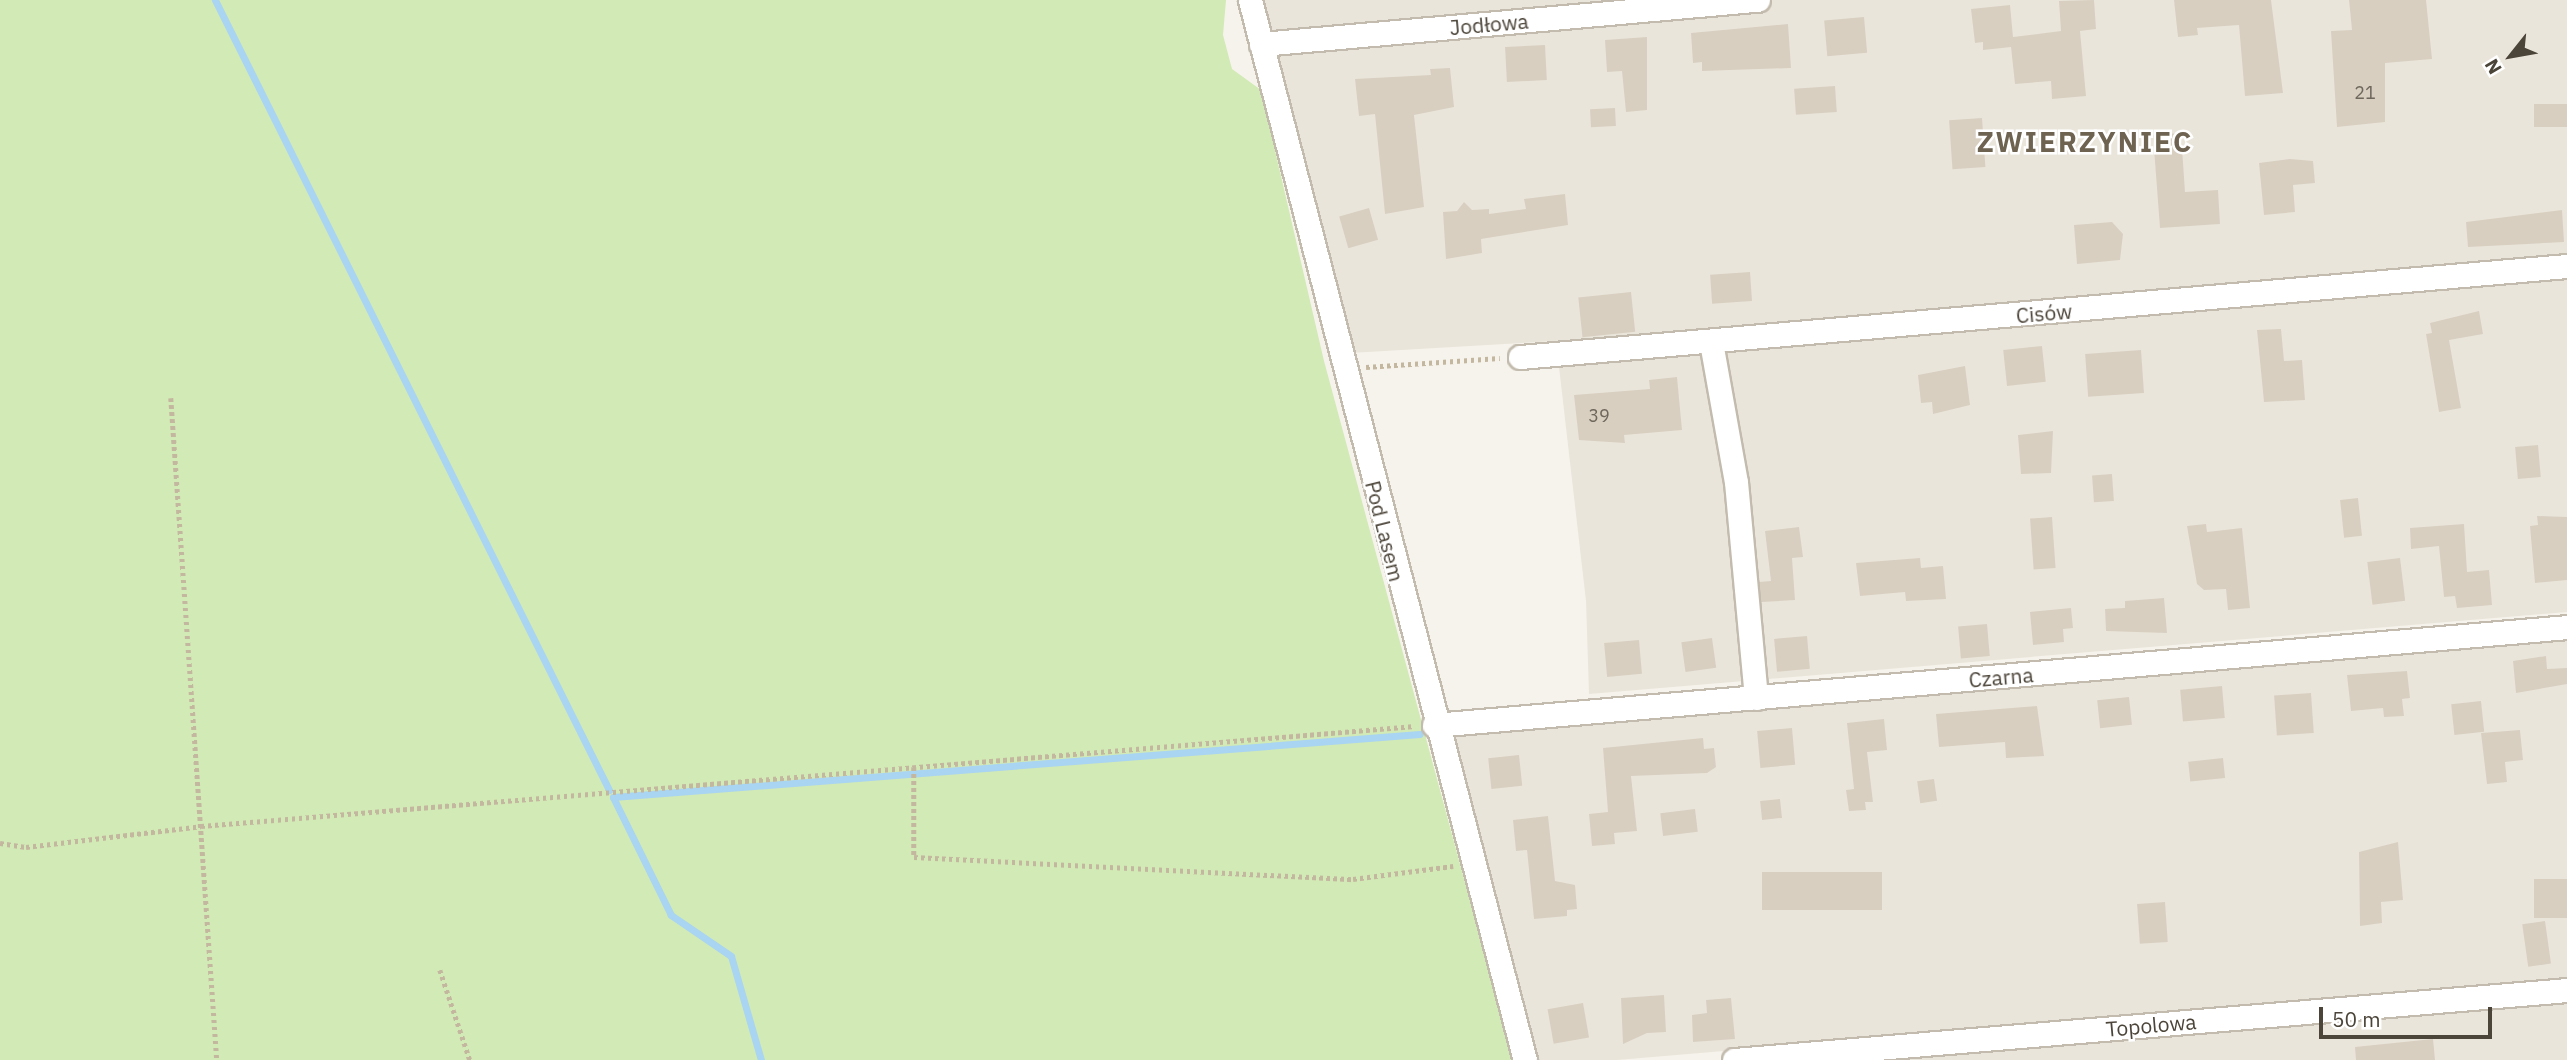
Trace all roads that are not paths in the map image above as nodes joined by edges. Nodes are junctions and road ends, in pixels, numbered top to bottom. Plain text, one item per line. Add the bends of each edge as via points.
1 (1250, 0) edge
2 (1758, 0) edge
3 (1261, 44) junction
4 (2567, 266) edge
5 (1711, 342) junction
6 (1520, 357) road end
7 (2567, 627) edge
8 (1756, 698) junction
9 (1434, 724) junction
10 (2567, 990) edge
11 (1525, 1060) edge
12 (1734, 1060) edge

1 - 3 street, Pod Lasem
2 - 3 street, Jodłowa
3 - 9 street, Pod Lasem
4 - 5 street, Cisów
5 - 6 street, Cisów
5 - 8 street via 1736,482
7 - 8 street, Czarna
8 - 9 street, Czarna
9 - 11 street, Pod Lasem
10 - 12 street, Topolowa

